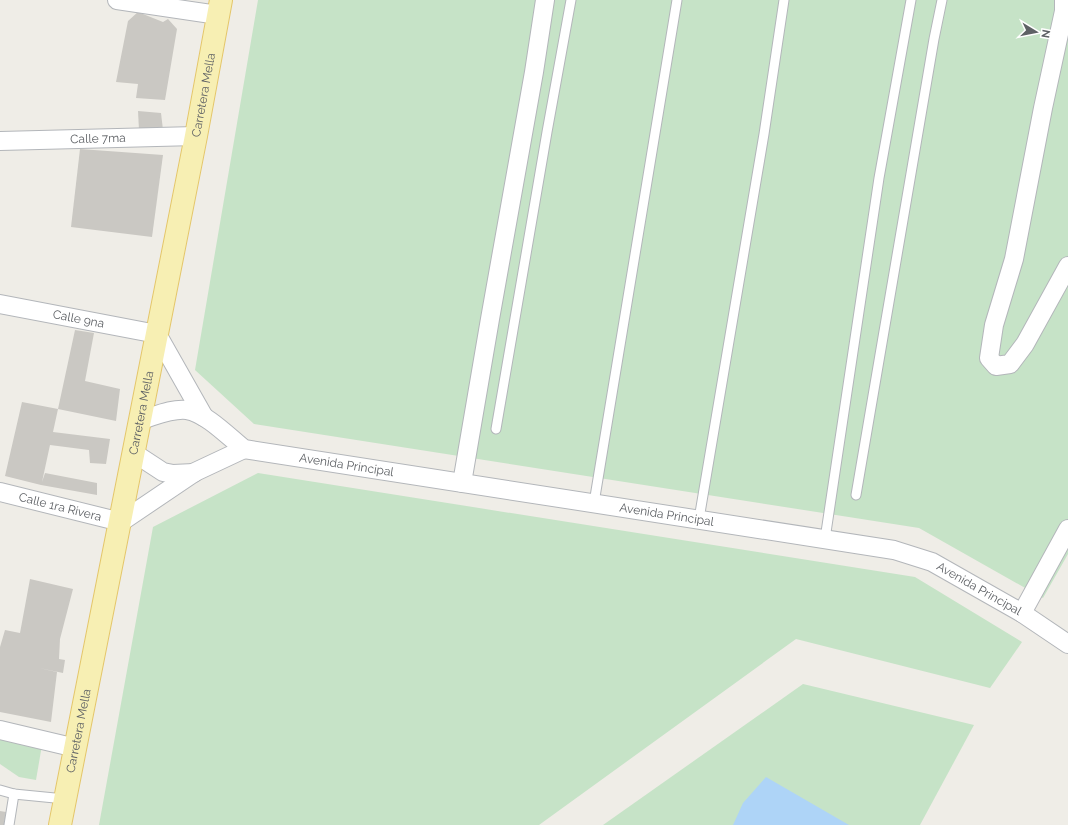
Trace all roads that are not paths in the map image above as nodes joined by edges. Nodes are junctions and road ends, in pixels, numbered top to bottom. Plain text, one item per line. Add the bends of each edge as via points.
1 (117, 0) edge
2 (545, 0) edge
3 (571, 0) edge
4 (677, 0) edge
5 (784, 0) edge
6 (911, 0) edge
7 (942, 0) edge
8 (1064, 0) edge
9 (220, 7) edge
10 (196, 136) junction
11 (0, 142) edge
12 (1068, 266) edge
13 (0, 304) edge
14 (157, 334) junction
15 (204, 417) junction
16 (141, 420) junction
17 (496, 429) dead end
18 (244, 449) junction
19 (134, 453) junction
20 (195, 472) junction
21 (462, 483) junction
22 (0, 492) edge
23 (856, 495) dead end
24 (594, 503) junction
25 (699, 519) junction
26 (121, 522) junction
27 (1068, 529) edge
28 (825, 539) junction
29 (1022, 613) junction
30 (1068, 644) edge
31 (0, 730) edge
32 (76, 748) junction
33 (0, 790) edge
34 (14, 794) junction
35 (66, 799) junction
36 (9, 825) edge
37 (60, 825) edge

1 - 9 street
2 - 21 street
3 - 17 lane
4 - 24 lane
5 - 25 lane
6 - 28 lane via 879,178
7 - 23 lane
8 - 12 street via 1064,11 1014,259 994,325 989,358 996,366 1010,364 1025,344
9 - 10 main road, Carretera Mella
10 - 11 street, Calle 7ma
10 - 14 main road, Carretera Mella
13 - 14 street, Calle 9na
14 - 15 street
14 - 16 main road, Carretera Mella
15 - 16 street via 187,410 170,411
15 - 18 street
16 - 19 main road, Carretera Mella
18 - 20 street
18 - 21 street, Avenida Principal
19 - 20 street via 163,472
19 - 26 main road, Carretera Mella
20 - 26 street
21 - 24 street, Avenida Principal
22 - 26 street, Calle 1ra Rivera
24 - 25 street, Avenida Principal
25 - 28 street, Avenida Principal
26 - 32 main road, Carretera Mella
27 - 29 street
28 - 29 street, Avenida Principal via 894,550 932,562
29 - 30 street, Avenida Principal
31 - 32 street
32 - 35 main road, Carretera Mella
33 - 34 lane
34 - 35 lane
34 - 36 lane
35 - 37 main road, Carretera Mella

